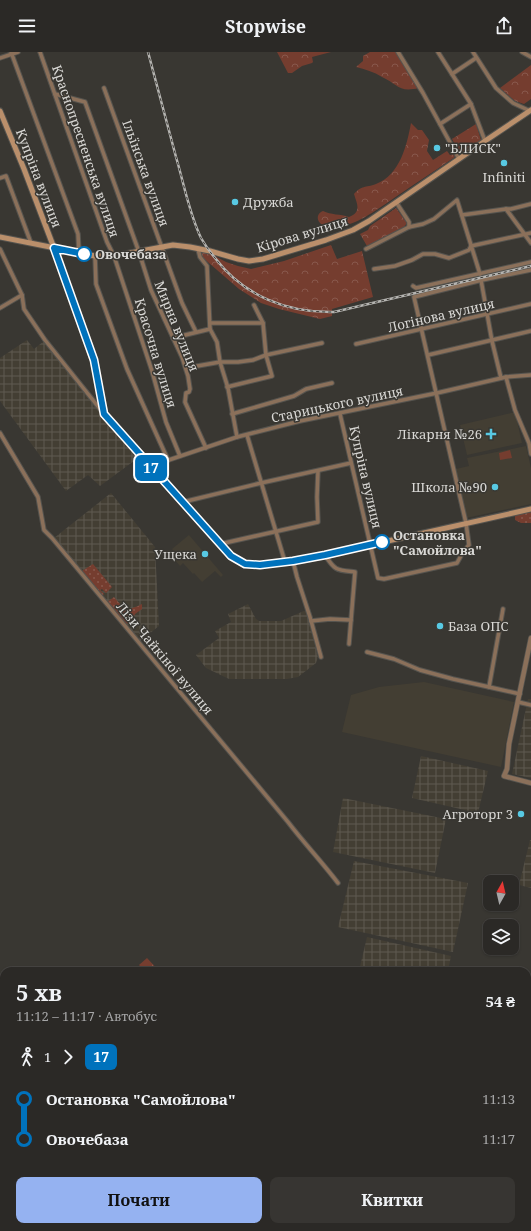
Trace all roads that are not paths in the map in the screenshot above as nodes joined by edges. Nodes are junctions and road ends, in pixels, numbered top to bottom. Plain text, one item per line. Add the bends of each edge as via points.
1 (18, 52) edge
2 (40, 52) edge
3 (398, 52) edge
4 (438, 52) edge
5 (473, 52) edge
6 (522, 52) edge
7 (12, 53) edge
8 (531, 57) edge
9 (0, 58) edge
10 (476, 58) junction
11 (452, 74) junction
12 (104, 88) dead end
13 (55, 94) junction
14 (471, 104) junction
15 (0, 110) edge
16 (530, 111) edge
17 (440, 124) junction
18 (485, 141) junction
19 (459, 159) junction
20 (0, 178) edge
21 (396, 202) junction
22 (531, 204) edge
23 (506, 209) junction
24 (462, 215) junction
25 (409, 227) junction
26 (531, 233) edge
27 (525, 234) junction
28 (0, 237) edge
29 (31, 243) junction
30 (531, 243) edge
31 (471, 246) junction
32 (163, 247) junction
33 (54, 248) junction
34 (0, 249) edge
35 (198, 249) junction
36 (366, 249) dead end
37 (139, 252) junction
38 (79, 253) junction
39 (95, 256) junction
40 (114, 256) junction
41 (531, 262) edge
42 (374, 270) dead end
43 (531, 270) edge
44 (480, 274) junction
45 (481, 280) junction
46 (413, 286) dead end
47 (22, 295) junction
48 (531, 304) edge
49 (254, 305) dead end
50 (0, 308) edge
51 (486, 314) junction
52 (263, 323) junction
53 (210, 324) junction
54 (210, 329) junction
55 (422, 330) junction
56 (531, 331) edge
57 (196, 332) junction
58 (173, 338) junction
59 (492, 341) junction
60 (322, 343) dead end
61 (356, 344) dead end
62 (266, 355) junction
63 (428, 356) junction
64 (220, 362) junction
65 (186, 368) junction
66 (531, 375) edge
67 (506, 377) junction
68 (501, 378) junction
69 (332, 383) dead end
70 (227, 387) junction
71 (437, 393) junction
72 (104, 414) junction
73 (232, 414) junction
74 (340, 414) junction
75 (0, 433) edge
76 (247, 435) junction
77 (237, 438) junction
78 (206, 448) junction
79 (531, 454) edge
80 (180, 456) junction
81 (168, 460) junction
82 (351, 463) junction
83 (150, 466) junction
84 (318, 471) junction
85 (261, 483) junction
86 (183, 502) junction
87 (531, 509) edge
88 (466, 523) junction
89 (276, 532) junction
90 (220, 544) junction
91 (370, 545) junction
92 (325, 555) junction
93 (293, 561) junction
94 (285, 562) junction
95 (503, 609) dead end
96 (351, 620) junction
97 (311, 621) junction
98 (531, 638) edge
99 (349, 644) dead end
100 (367, 652) dead end
101 (322, 657) dead end
102 (489, 686) junction
103 (520, 694) junction
104 (518, 702) junction
105 (531, 704) edge
106 (531, 783) edge
107 (338, 883) dead end

1 - 7 street
2 - 13 street, Краснопресненська вулиця
3 - 17 street
4 - 11 street
5 - 10 street
6 - 8 street
7 - 9 street
7 - 38 street via 78,234
10 - 11 street
10 - 16 street via 496,88 513,103
11 - 14 street
12 - 32 street, Ільїнська вулиця
13 - 37 street, Мирна вулиця via 85,102
13 - 40 street, Краснопресненська вулиця
14 - 17 street
14 - 18 street
15 - 33 main road, Купріна вулиця
16 - 18 main road, Кірова вулиця
17 - 19 street
18 - 19 main road, Кірова вулиця
19 - 21 main road, Кірова вулиця
20 - 29 street via 6,176
21 - 25 street via 409,222
21 - 35 main road, Кірова вулиця via 353,230 263,259 238,259
22 - 23 street
23 - 24 street
23 - 27 street
24 - 25 street via 457,200 434,219
24 - 31 street
25 - 36 street
26 - 27 street
27 - 30 street
27 - 31 street
28 - 29 main road, Кірова вулиця
29 - 33 main road, Кірова вулиця
31 - 42 street via 469,250 449,258 423,254 395,266
31 - 44 street
32 - 35 main road, Кірова вулиця via 173,245
32 - 37 main road, Кірова вулиця
32 - 57 street, Ільїнська вулиця via 182,303
33 - 38 main road, Кірова вулиця
33 - 72 main road, Купріна вулиця via 94,360
34 - 47 street, Купріна вулиця
35 - 53 street via 200,257 208,266
37 - 40 main road, Кірова вулиця
37 - 58 street, Мирна вулиця via 151,290
38 - 39 main road, Кірова вулиця
39 - 40 main road, Кірова вулиця
39 - 81 street via 98,292 127,369
40 - 80 street, Красочна вулиця via 152,370 166,422
41 - 44 street
43 - 45 street
44 - 46 street via 416,288
45 - 51 street
45 - 55 street via 414,297
47 - 50 street
47 - 72 street, Купріна вулиця via 24,309
48 - 51 street, Логінова вулиця
49 - 52 street
51 - 55 street, Логінова вулиця
51 - 59 street
52 - 53 street
52 - 62 street
53 - 54 street
54 - 57 street
54 - 64 street via 217,342
55 - 61 street, Логінова вулиця
55 - 63 street
56 - 59 street
57 - 58 street
58 - 65 street, Мирна вулиця
59 - 63 street
59 - 68 street
60 - 62 street, Красочна вулиця
62 - 64 street, Красочна вулиця via 253,360
62 - 70 street via 272,376
63 - 71 street
64 - 65 street, Красочна вулиця
64 - 70 street
65 - 78 street, Мирна вулиця via 190,389 186,393 186,402
66 - 67 street, Старицького вулиця
67 - 68 street, Старицького вулиця
67 - 79 street
68 - 71 street, Старицького вулиця
69 - 73 street via 306,388 294,396
70 - 73 street
71 - 74 street, Старицького вулиця
71 - 88 street
72 - 83 main road, Купріна вулиця
73 - 77 street
74 - 76 street, Старицького вулиця
74 - 82 street, Купріна вулиця
75 - 107 street, Лізи Чайкіної вулиця via 38,497 44,530
76 - 77 street, Старицького вулиця
76 - 85 street
77 - 78 street, Старицького вулиця
78 - 80 street, Старицького вулиця
80 - 81 street, Старицького вулиця
81 - 83 street, Старицького вулиця
82 - 84 street
82 - 91 street, Купріна вулиця
83 - 86 main road, Купріна вулиця
84 - 85 street
84 - 89 street via 318,522
85 - 86 street
85 - 89 street
86 - 90 main road, Купріна вулиця
87 - 88 main road, Купріна вулиця
88 - 91 main road, Купріна вулиця
88 - 91 street, Купріна вулиця via 469,545 456,563 384,580 378,578
89 - 90 street
89 - 94 street
90 - 94 main road, Купріна вулиця via 231,556 245,564
91 - 92 main road, Купріна вулиця
92 - 93 main road, Купріна вулиця
92 - 96 street via 337,570 355,572
93 - 94 main road, Купріна вулиця
93 - 97 street
95 - 102 street
96 - 97 street
96 - 99 street
97 - 101 street
98 - 103 street
100 - 102 street via 394,659 420,670
102 - 103 street
103 - 104 street
104 - 105 street
104 - 106 street via 504,776

